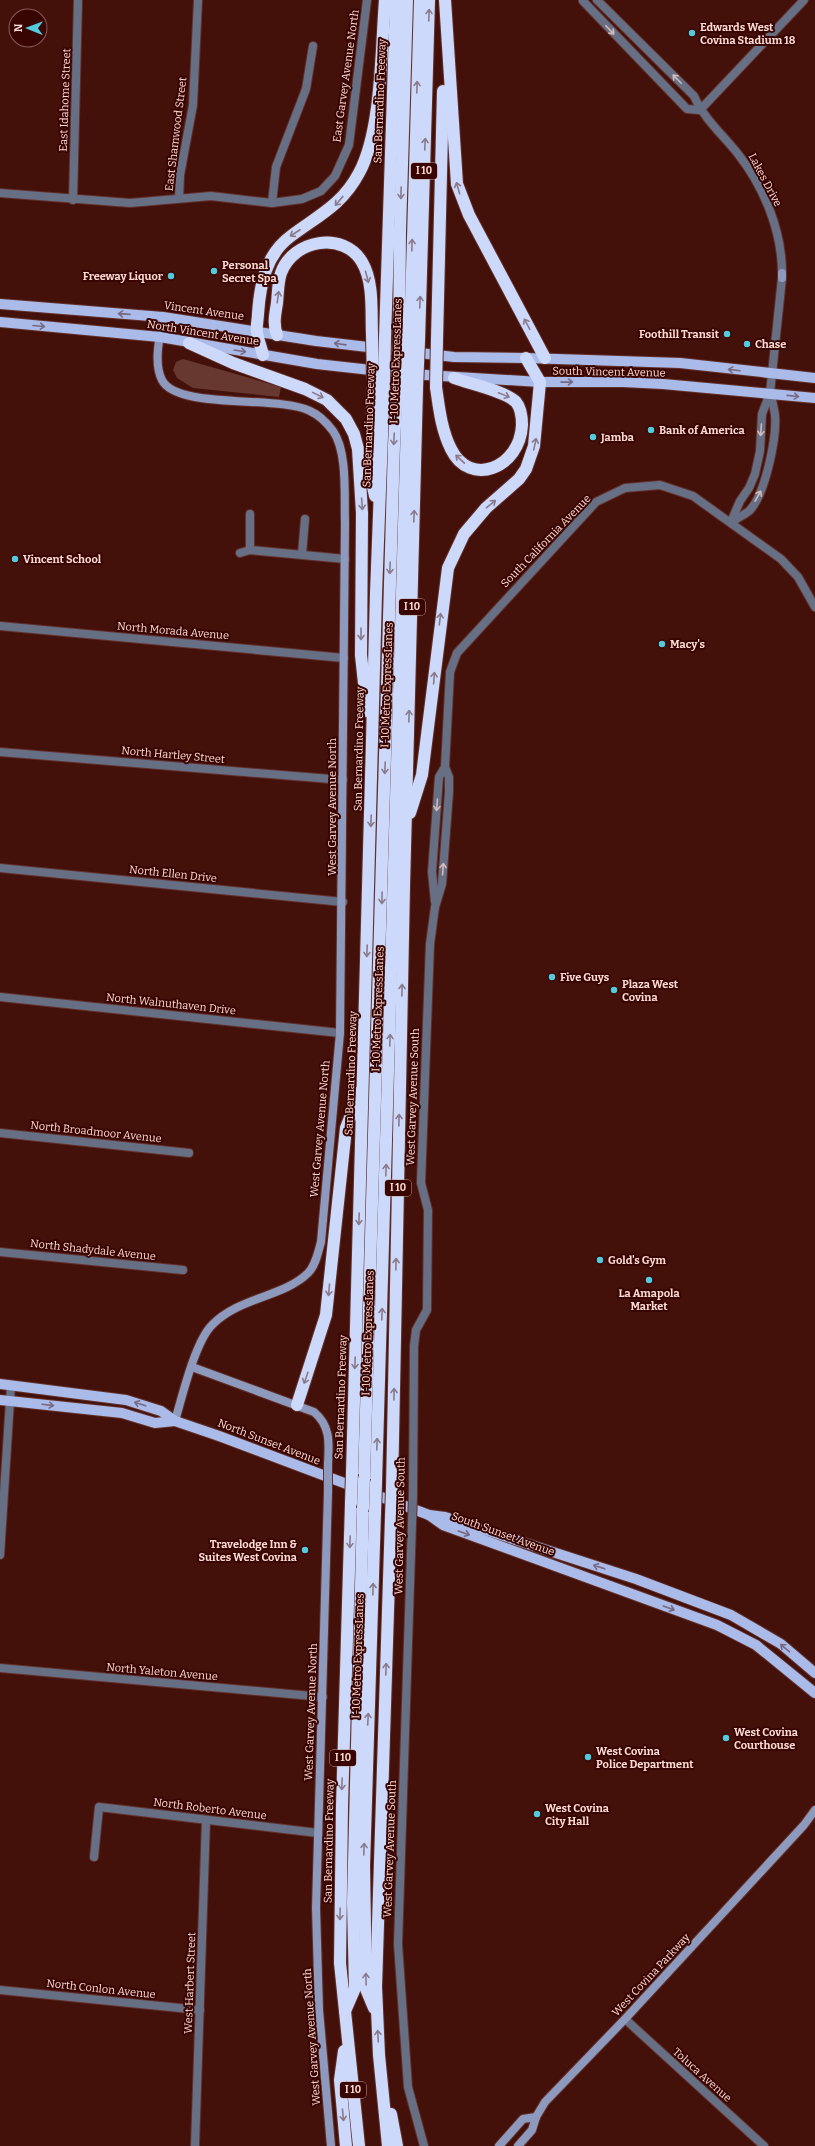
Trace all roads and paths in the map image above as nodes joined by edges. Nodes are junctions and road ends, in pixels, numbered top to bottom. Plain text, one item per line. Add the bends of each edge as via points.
1 (78, 0) edge
2 (198, 0) edge
3 (367, 0) edge
4 (385, 0) edge
5 (396, 0) edge
6 (407, 0) edge
7 (420, 0) edge
8 (429, 0) edge
9 (444, 0) edge
10 (598, 0) edge
11 (804, 0) edge
12 (583, 1) dead end
13 (445, 12) junction
14 (312, 46) dead end
15 (700, 110) junction
16 (0, 193) edge
17 (179, 198) junction
18 (73, 200) junction
19 (272, 203) junction
20 (0, 304) edge
21 (162, 317) junction
22 (0, 322) edge
23 (257, 331) junction
24 (277, 335) junction
25 (160, 337) junction
26 (409, 340) junction
27 (189, 343) junction
28 (404, 352) joint
29 (263, 355) junction
30 (526, 358) junction
31 (545, 358) junction
32 (402, 374) joint
33 (773, 374) junction
34 (454, 378) junction
35 (815, 378) edge
36 (540, 382) junction
37 (378, 383) junction
38 (408, 387) junction
39 (770, 393) junction
40 (815, 398) edge
41 (250, 514) dead end
42 (304, 519) dead end
43 (731, 522) junction
44 (250, 550) junction
45 (240, 553) dead end
46 (302, 554) junction
47 (345, 559) junction
48 (815, 607) edge
49 (0, 626) edge
50 (344, 658) junction
51 (450, 672) joint
52 (0, 752) edge
53 (372, 768) junction
54 (343, 780) junction
55 (406, 825) junction
56 (0, 868) edge
57 (343, 902) junction
58 (0, 997) edge
59 (340, 1033) junction
60 (364, 1082) junction
61 (0, 1133) edge
62 (189, 1153) dead end
63 (0, 1252) edge
64 (183, 1270) dead end
65 (192, 1367) junction
66 (0, 1384) edge
67 (11, 1385) junction
68 (5, 1400) edge
69 (297, 1405) junction
70 (175, 1421) junction
71 (377, 1489) junction
72 (429, 1515) junction
73 (0, 1535) edge
74 (0, 1555) edge
75 (0, 1668) edge
76 (815, 1673) edge
77 (815, 1693) edge
78 (323, 1697) junction
79 (815, 1810) edge
80 (206, 1820) junction
81 (318, 1833) junction
82 (94, 1857) dead end
83 (0, 1990) edge
84 (200, 2010) junction
85 (345, 2012) junction
86 (377, 2016) junction
87 (625, 2019) junction
88 (346, 2034) junction
89 (379, 2055) junction
90 (536, 2117) junction
91 (195, 2146) edge
92 (331, 2146) edge
93 (346, 2146) edge
94 (359, 2146) edge
95 (388, 2146) edge
96 (397, 2146) edge
97 (424, 2146) edge
98 (499, 2146) edge
99 (518, 2146) edge
100 (764, 2146) edge

1 - 18 street, East Idahome Street
2 - 17 street, East Shamwood Street via 193,105 180,175
3 - 19 street, East Garvey Avenue North via 349,144 335,176 321,190 302,199
4 -> 23 highway via 376,117 366,156 359,173 336,204 277,248 266,267 259,298
5 - 37 highway, San Bernardino Freeway, bridge via 385,338
6 -> 26 highway, I-10 Metro ExpressLanes via 400,231
26 -> 7 highway, I-10 Metro ExpressLanes
26 -> 8 highway, I 10
9 - 13 highway
15 -> 10 street, Lakes Drive via 694,96
11 - 15 street
12 -> 15 street via 687,109
31 -> 13 highway via 470,215 457,184
34 -> 13 highway, bridge via 510,397 520,408 520,442 507,460 498,466 476,468 458,460 445,434 436,387
14 - 19 street via 306,89 276,167
15 - 33 street, Lakes Drive via 748,169 767,204 778,237 782,275
16 - 18 street
17 - 18 street via 130,203
17 - 19 street via 211,196
21 -> 20 main road, Vincent Avenue
21 - 23 main road, Vincent Avenue
21 - 25 street, West Garvey Avenue North
22 -> 25 main road, North Vincent Avenue
23 - 24 main road, Vincent Avenue
23 - 29 highway
28 -> 24 main road, Vincent Avenue
24 -> 37 highway, bridge via 274,326 281,273 288,261 309,245 323,242 346,246 363,263 370,292
25 - 27 main road, North Vincent Avenue
25 - 47 street, West Garvey Avenue North via 159,368 162,380 168,388 179,394 292,406 310,410 324,420 333,432 341,451
26 - 38 highway, I 10, bridge
26 - 38 highway, I-10 Metro ExpressLanes, bridge
27 -> 29 main road, North Vincent Avenue
27 -> 53 highway via 327,400 346,419 354,434 358,449 362,513 361,654
28 - 30 main road, South Vincent Avenue via 454,357
29 - 32 main road, North Vincent Avenue
30 - 31 main road, South Vincent Avenue
30 - 36 highway
33 -> 31 main road, South Vincent Avenue via 680,364
32 - 34 main road, South Vincent Avenue
33 - 35 main road, South Vincent Avenue
33 - 39 street, Lakes Drive
34 - 36 main road, South Vincent Avenue
36 -> 39 main road, South Vincent Avenue via 623,382
55 -> 36 highway via 422,775 448,568 458,545 474,522 486,508 513,486 526,469 537,433
37 - 53 highway, San Bernardino Freeway / I 10 via 371,478 378,512
55 -> 38 highway, I 10
71 -> 38 highway, I-10 Metro ExpressLanes
38 -> 85 highway, I-10 Metro ExpressLanes, bridge via 394,446 363,1508 354,1895 355,1988
39 -> 40 main road, South Vincent Avenue
39 -> 43 street via 762,414 760,451 755,474
43 -> 39 street via 749,511 760,494 770,465 775,416
41 - 44 street
42 - 46 street
43 - 48 street, South California Avenue via 791,569
43 - 51 street, South California Avenue via 693,496 660,485 625,488 596,502 456,653
44 - 45 street
44 - 46 street
46 - 47 street
47 - 50 street, West Garvey Avenue North
49 - 50 street, North Morada Avenue
50 - 54 street, West Garvey Avenue North
51 - 97 street, West Garvey Avenue South, bridge via 445,768 439,777 432,872 435,907 430,944 421,1180 428,1210 427,1310 416,1330 414,1346 413,1494 398,1944 408,2087
52 - 54 street, North Hartley Street
53 -> 60 highway, San Bernardino Freeway / I 10
54 - 57 street, West Garvey Avenue North
86 -> 55 highway, I 10, bridge via 376,1979 392,1489
56 - 57 street, North Ellen Drive
57 - 59 street, West Garvey Avenue North
58 - 59 street, North Walnuthaven Drive
59 - 65 street, West Garvey Avenue North via 321,1242 315,1260 309,1272 295,1284 251,1300 225,1314 212,1325 201,1342
60 -> 69 highway via 346,1128 326,1314
60 -> 85 highway, San Bernardino Freeway / I 10, bridge via 342,1806 340,1964
61 - 62 street, North Broadmoor Avenue
63 - 64 street, North Shadydale Avenue
65 - 69 street, West Garvey Avenue North
65 - 70 street, West Garvey Avenue North
66 - 67 main road, North Sunset Avenue
67 - 68 street
70 -> 67 main road, North Sunset Avenue via 161,1411 126,1400
68 -> 70 main road, North Sunset Avenue via 122,1413 155,1423
68 - 73 street
69 - 78 street, West Garvey Avenue North, bridge via 314,1412 325,1425 329,1442
70 - 71 main road, North Sunset Avenue
71 - 72 main road, North Sunset Avenue
86 -> 71 highway, I-10 Metro ExpressLanes, bridge via 366,1989 364,1866
76 -> 72 main road, South Sunset Avenue via 781,1644 731,1616 563,1555 445,1517
72 -> 77 main road, South Sunset Avenue via 443,1525 717,1626 756,1645
73 - 74 street
75 - 78 street, North Yaleton Avenue
78 - 81 street, West Garvey Avenue North
79 - 87 street, West Covina Parkway
80 - 81 street, North Roberto Avenue
80 - 82 street, North Roberto Avenue via 99,1807
80 - 84 street, West Harbert Street
81 - 92 street, West Garvey Avenue North via 318,1973
83 - 84 street, North Conlon Avenue
84 - 91 street, West Harbert Street
85 - 88 highway, San Bernardino Freeway / I 10
89 -> 86 highway, I 10
87 - 90 street, West Covina Parkway via 545,2102
87 - 100 street, Toluca Avenue
88 -> 93 highway via 340,2080
88 - 94 highway, San Bernardino Freeway / I 10
89 - 95 highway, I 10
89 - 96 highway
90 - 98 street via 523,2119
90 - 99 street, West Covina Parkway via 532,2130

